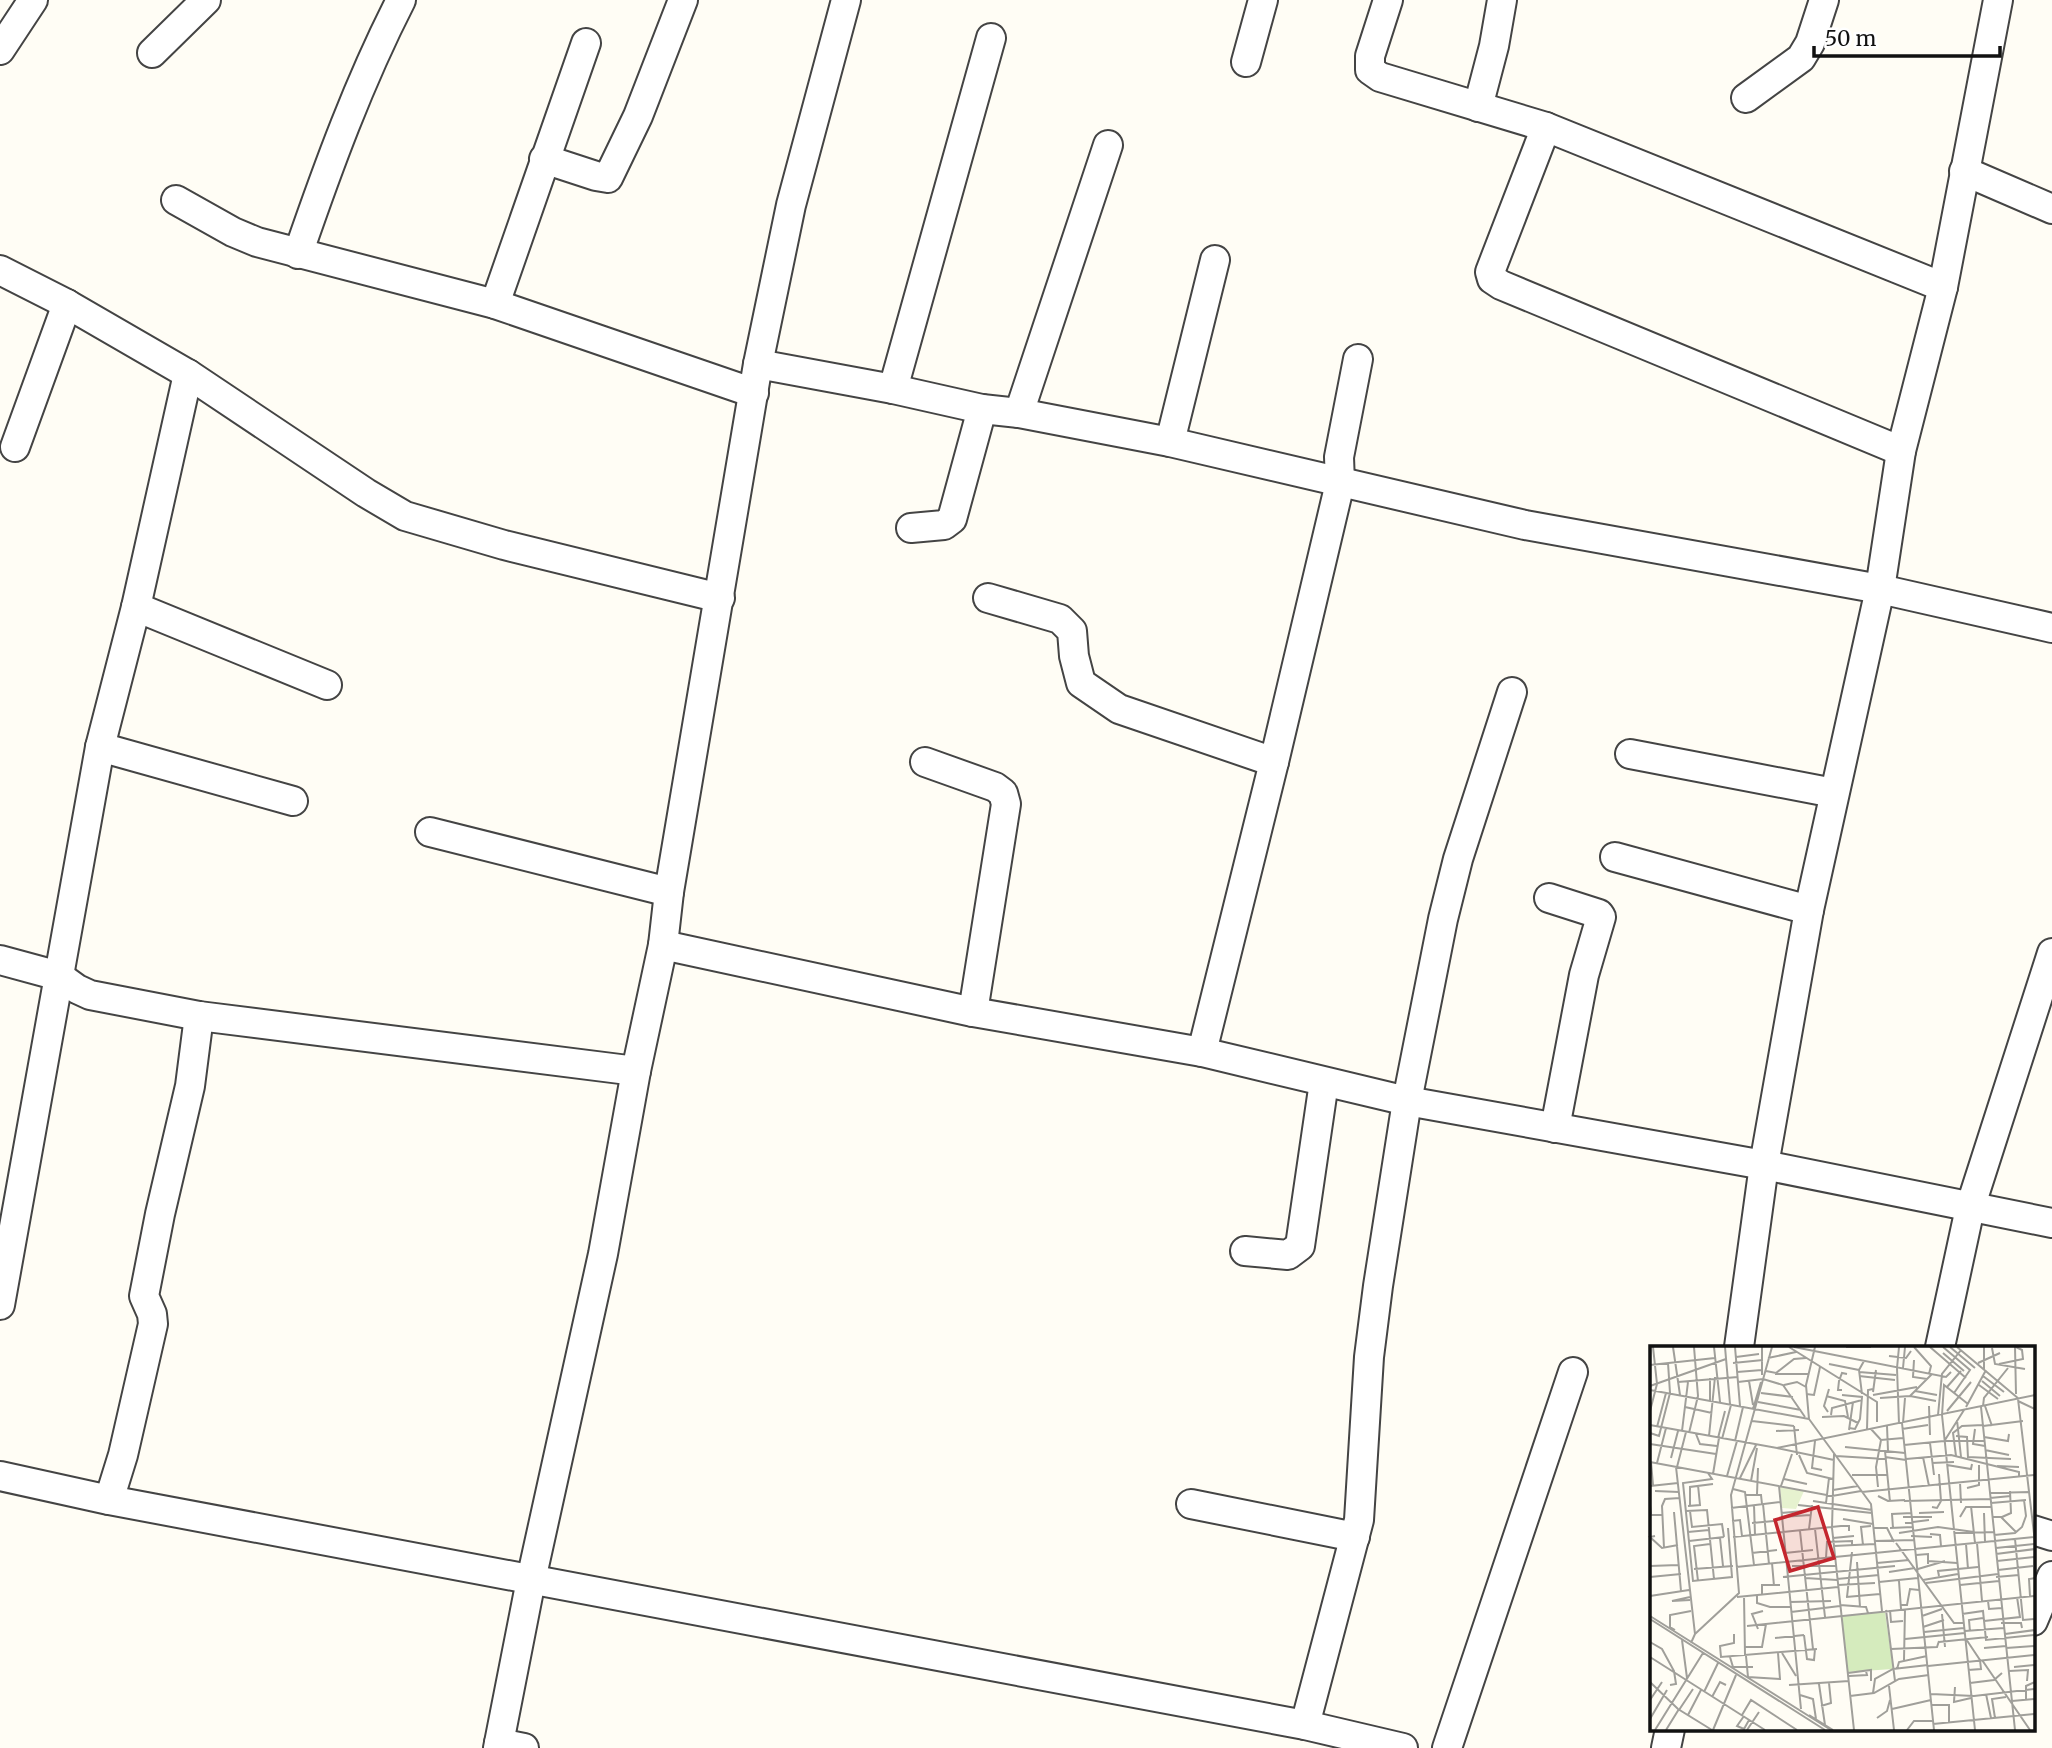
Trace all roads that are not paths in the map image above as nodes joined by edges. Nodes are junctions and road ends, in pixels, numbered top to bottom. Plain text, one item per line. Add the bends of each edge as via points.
1 (33, 0) edge
2 (206, 0) edge
3 (401, 0) edge
4 (683, 0) edge
5 (846, 0) edge
6 (1263, 0) edge
7 (1388, 0) edge
8 (1502, 0) edge
9 (1824, 0) edge
10 (1998, 0) edge
11 (991, 38) dead end
12 (586, 43) dead end
13 (0, 50) edge
14 (152, 53) dead end
15 (1246, 62) dead end
16 (1746, 98) dead end
17 (1478, 107) junction
18 (1546, 127) junction
19 (1108, 145) dead end
20 (544, 159) junction
21 (1964, 172) junction
22 (176, 200) dead end
23 (2052, 209) edge
24 (298, 254) junction
25 (1215, 260) dead end
26 (0, 270) edge
27 (1943, 287) junction
28 (68, 304) junction
29 (495, 304) junction
30 (1358, 359) dead end
31 (758, 364) junction
32 (188, 374) junction
33 (893, 389) junction
34 (754, 393) junction
35 (982, 409) junction
36 (1019, 413) junction
37 (1170, 442) junction
38 (15, 447) dead end
39 (1901, 451) junction
40 (1340, 483) junction
41 (911, 528) dead end
42 (1880, 589) junction
43 (720, 598) junction
44 (988, 598) dead end
45 (136, 607) junction
46 (2052, 628) edge
47 (327, 685) dead end
48 (1513, 692) dead end
49 (100, 747) junction
50 (1630, 754) dead end
51 (925, 762) dead end
52 (1274, 762) junction
53 (1834, 793) junction
54 (293, 801) dead end
55 (430, 832) dead end
56 (1615, 857) dead end
57 (670, 892) junction
58 (1549, 898) dead end
59 (1809, 910) junction
60 (663, 945) junction
61 (2052, 953) edge
62 (0, 960) edge
63 (59, 976) junction
64 (973, 1012) junction
65 (199, 1016) junction
66 (1202, 1052) junction
67 (636, 1071) junction
68 (1324, 1082) junction
69 (1407, 1101) junction
70 (1555, 1128) junction
71 (1764, 1165) junction
72 (1970, 1208) junction
73 (2052, 1223) edge
74 (1245, 1251) dead end
75 (0, 1305) edge
76 (1739, 1346) edge
77 (1940, 1346) edge
78 (1573, 1373) dead end
79 (0, 1476) edge
80 (110, 1500) junction
81 (1191, 1504) dead end
82 (2035, 1531) edge
83 (2052, 1536) edge
84 (1355, 1537) junction
85 (2052, 1576) edge
86 (531, 1580) junction
87 (2035, 1617) edge
88 (1304, 1726) junction
89 (1670, 1730) edge
90 (507, 1746) edge
91 (1403, 1748) edge
92 (1447, 1748) edge
93 (1666, 1748) edge

1 - 13 street
2 - 14 street
3 - 24 street via 340,135
4 - 20 street via 638,116 608,178
5 - 31 street via 791,205
6 - 15 street
7 - 17 street via 1370,69 1380,77
8 - 17 street
9 - 16 street via 1801,58
10 - 21 street
11 - 33 street
12 - 20 street
17 - 18 street
18 - 27 street
18 - 39 street via 1490,272 1492,279
19 - 36 street
20 - 29 street
21 - 23 street
21 - 27 street
22 - 24 street via 233,232
24 - 29 street
25 - 37 street
26 - 28 street
27 - 39 street
28 - 32 street
28 - 38 street
29 - 34 street
30 - 40 street via 1339,457
31 - 33 street
31 - 34 street
32 - 43 street via 405,516
32 - 45 street
33 - 35 street
34 - 43 street
35 - 36 street
35 - 41 street via 952,519 944,525
36 - 37 street
37 - 40 street
39 - 42 street
40 - 42 street via 1525,525
40 - 52 street
42 - 46 street
42 - 53 street
43 - 57 street
44 - 52 street via 1060,619 1072,631 1081,683 1119,709
45 - 47 street
45 - 49 street
48 - 69 street via 1458,859
49 - 54 street
49 - 63 street
50 - 53 street
51 - 64 street via 995,787 1006,804
52 - 66 street
53 - 59 street
55 - 57 street
56 - 59 street
57 - 60 street
58 - 70 street via 1599,914 1601,923 1584,975
59 - 71 street
60 - 64 street
60 - 67 street
61 - 72 street
62 - 63 street
63 - 65 street via 90,995
63 - 75 street
64 - 66 street
65 - 67 street
65 - 80 street via 190,1086 144,1296 153,1324
66 - 68 street
67 - 86 street via 603,1254
68 - 69 street
68 - 74 street via 1300,1246 1288,1255
69 - 70 street
69 - 84 street via 1370,1345
70 - 71 street
71 - 72 street
71 - 76 street
72 - 73 street
72 - 77 street
78 - 92 street
79 - 80 street
80 - 86 street
81 - 84 street
82 - 83 street
84 - 88 street
85 - 87 street
86 - 88 street
86 - 90 street
88 - 91 street
89 - 93 street

